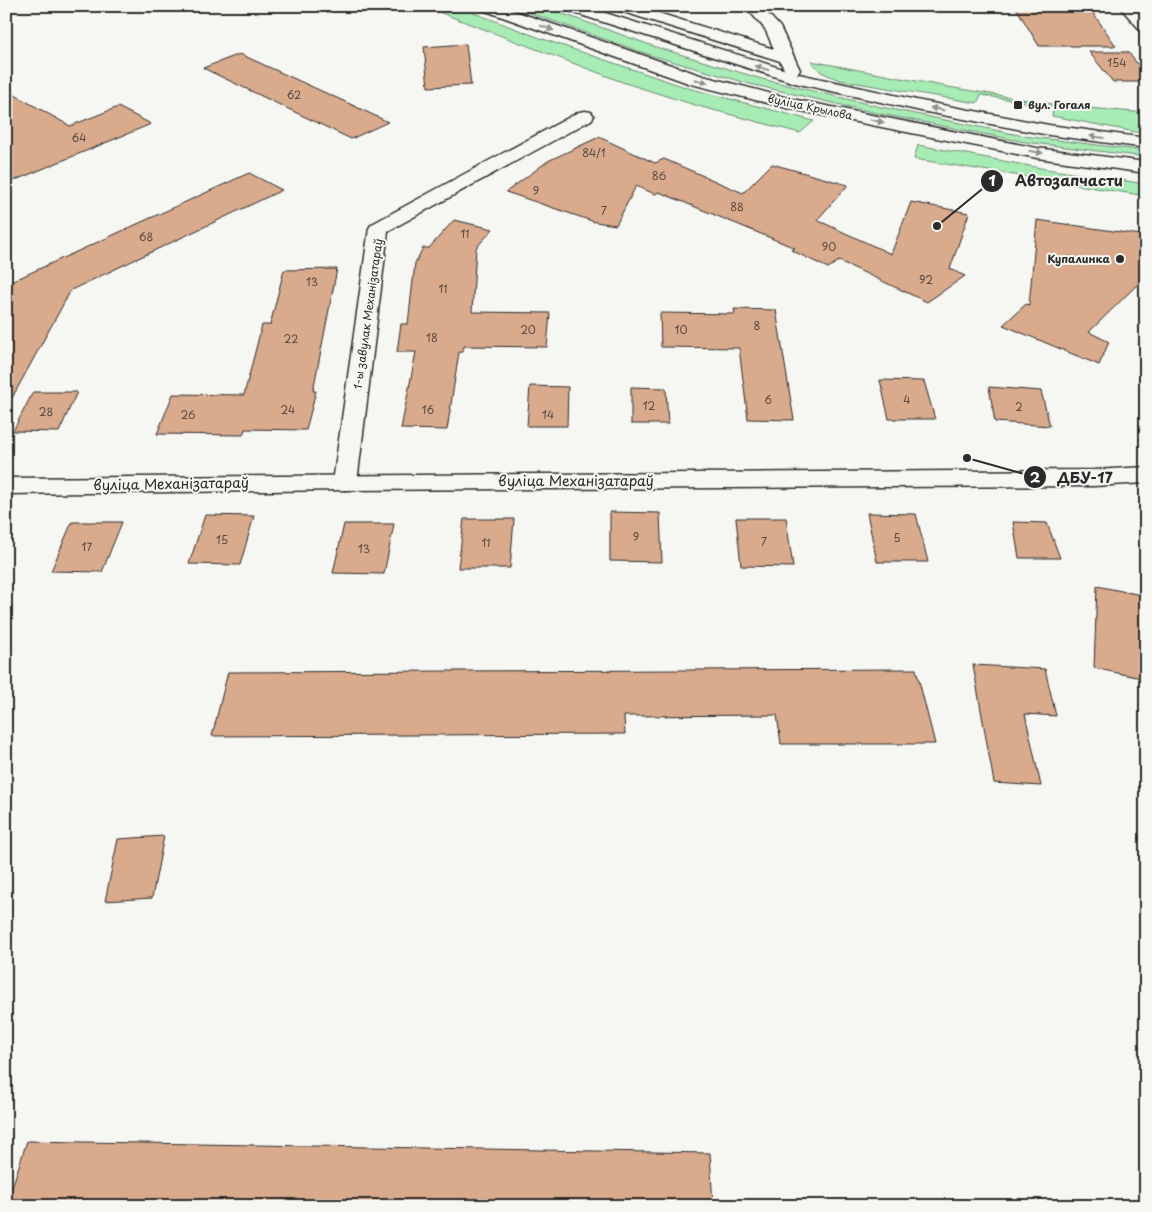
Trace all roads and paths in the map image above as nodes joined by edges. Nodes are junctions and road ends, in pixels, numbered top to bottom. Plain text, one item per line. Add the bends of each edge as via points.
1 (485, 6) edge
2 (567, 6) edge
3 (619, 6) edge
4 (752, 6) edge
5 (1126, 6) edge
6 (1146, 28) edge
7 (787, 58) junction
8 (795, 78) junction
9 (585, 116) dead end
10 (1146, 143) edge
11 (1146, 168) edge
12 (1146, 475) edge
13 (1094, 478) junction
14 (346, 482) junction
15 (6, 486) edge
16 (1146, 489) edge

1 -> 11 main road, вуліца Крылова via 697,80 791,104 1019,149
8 -> 2 main road, вуліца Крылова
3 - 7 main road
4 - 7 main road via 772,28
5 - 6 main road
7 - 8 main road
10 -> 8 main road, вуліца Крылова via 1049,130
9 - 14 main road, 1-ы завулак Механізатараў via 379,228
12 - 13 main road, вуліца Механізатараў
13 - 14 main road, вуліца Механізатараў
13 - 16 main road
14 - 15 main road, вуліца Механізатараў

